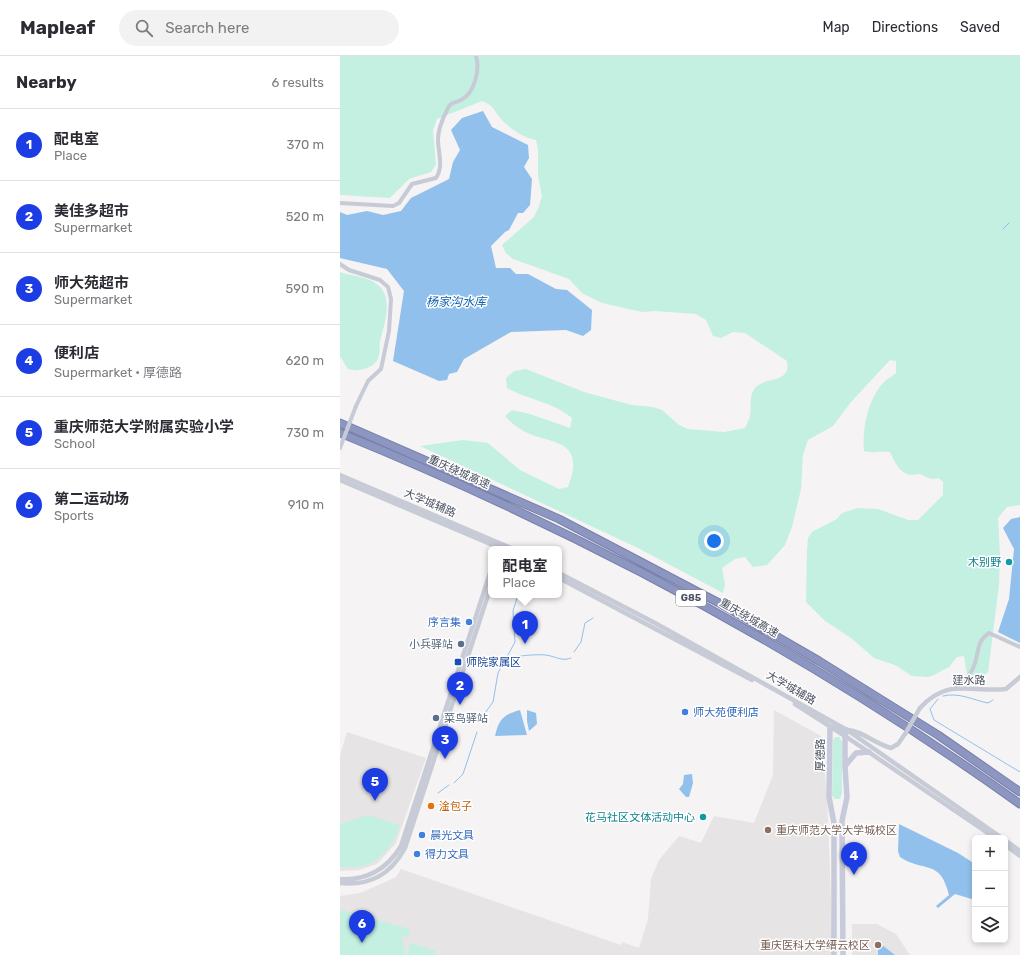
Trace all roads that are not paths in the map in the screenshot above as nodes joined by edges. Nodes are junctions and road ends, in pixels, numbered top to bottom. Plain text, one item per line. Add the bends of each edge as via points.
1 (476, 56) edge
2 (340, 203) edge
3 (340, 264) edge
4 (340, 423) edge
5 (340, 433) edge
6 (340, 448) edge
7 (340, 475) edge
8 (340, 480) edge
9 (499, 546) edge
10 (499, 546) edge
11 (562, 575) edge
12 (488, 579) edge
13 (562, 580) edge
14 (488, 595) edge
15 (1020, 647) edge
16 (1020, 677) edge
17 (956, 688) junction
18 (830, 727) junction
19 (846, 733) junction
20 (869, 752) junction
21 (845, 767) junction
22 (1020, 792) edge
23 (1020, 804) edge
24 (991, 835) edge
25 (998, 835) edge
26 (1008, 842) edge
27 (1008, 847) edge
28 (1020, 851) edge
29 (1020, 856) edge
30 (340, 879) edge
31 (340, 883) edge
32 (834, 955) edge
33 (842, 955) edge

1 - 2 street via 479,66 476,79 466,97 447,108 439,131 441,164 436,178 412,184 399,203 393,206
3 - 6 street, bridge via 349,270 380,280 388,287 391,298 389,331 381,369 368,381
4 - 22 highway, 重庆绕城高速 / G85 via 559,519 721,604 938,735
5 - 23 highway, 重庆绕城高速 / G85 via 482,494 636,569 717,612 828,677 932,743
7 - 9 street, 大学城辅路
8 - 10 street, 大学城辅路
11 - 19 street, 大学城辅路 via 655,623
12 - 30 street via 401,846 388,864 373,874 363,878
13 - 18 street, 大学城辅路 via 781,696
14 - 31 street via 405,848 390,870 364,882
15 - 17 street via 989,633 979,643 971,673
16 - 17 street, 建水路 via 1006,689
17 - 19 street, 建水路, bridge via 946,689 928,699 898,744 891,748 856,730
18 - 19 main road, 厚德路
18 - 32 main road, 厚德路 via 830,797 834,823
19 - 20 street, 大学城辅路
19 - 21 main road
19 - 25 street, 大学城辅路
20 - 21 main road via 856,753
20 - 24 street, 大学城辅路
21 - 33 main road via 847,797 842,821
26 - 28 street
27 - 29 street

